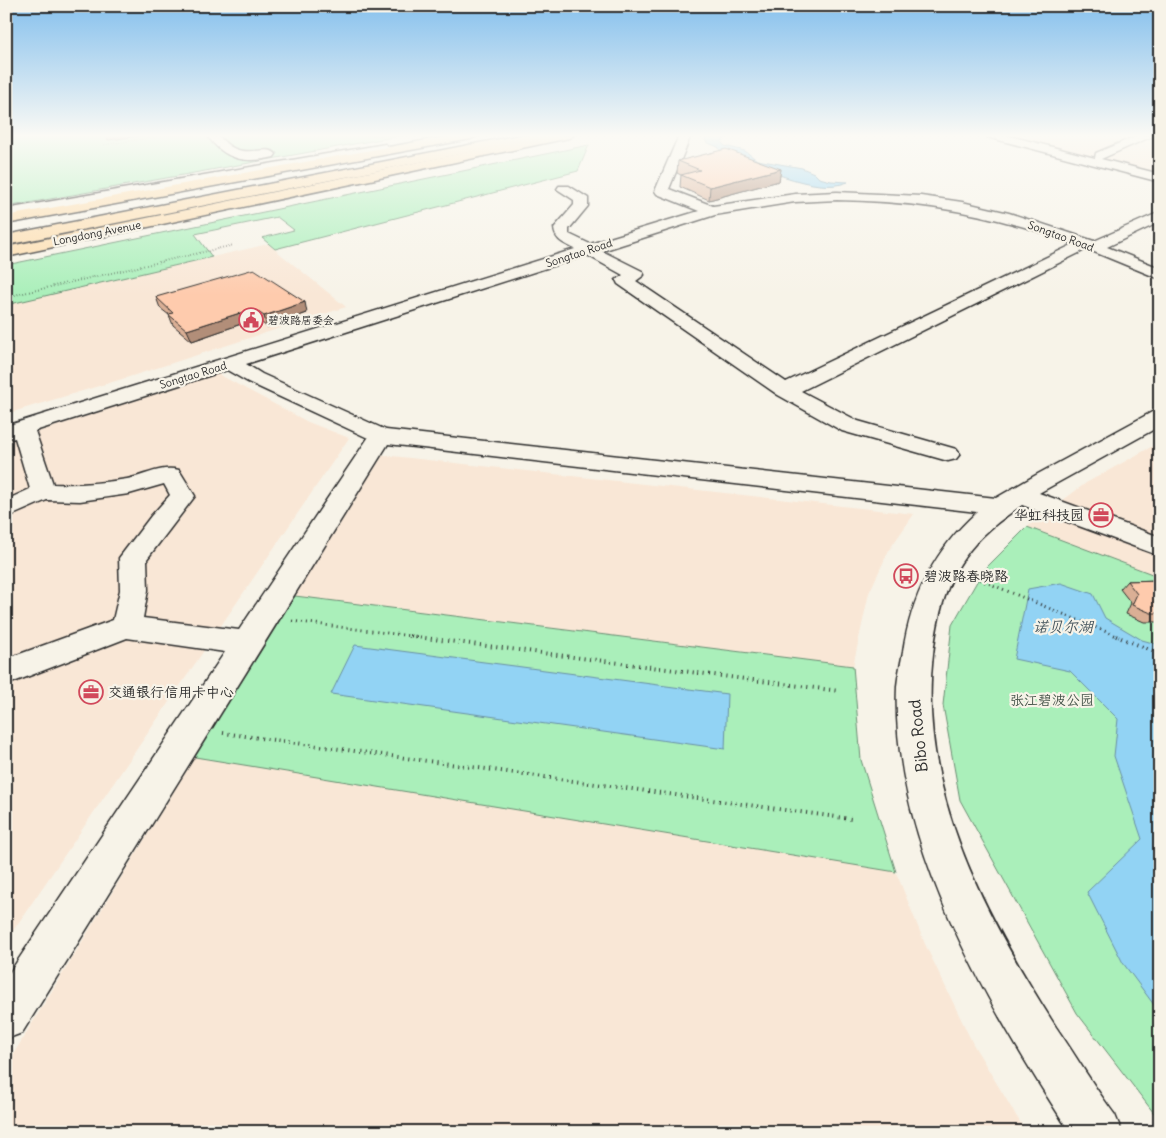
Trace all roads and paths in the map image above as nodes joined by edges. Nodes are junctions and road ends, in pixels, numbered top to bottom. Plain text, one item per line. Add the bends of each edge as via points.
1 (150, 188) edge
2 (153, 188) edge
3 (182, 188) edge
4 (223, 188) edge
5 (268, 188) edge
6 (313, 188) edge
7 (663, 188) edge
8 (564, 189) dead end
9 (223, 197) junction
10 (712, 211) junction
11 (6, 214) edge
12 (1160, 216) edge
13 (6, 220) edge
14 (6, 229) edge
15 (6, 240) edge
16 (6, 244) edge
17 (234, 245) dead end
18 (1090, 245) junction
19 (586, 250) junction
20 (6, 252) edge
21 (1160, 274) edge
22 (6, 297) edge
23 (230, 363) junction
24 (784, 391) junction
25 (1160, 417) edge
26 (14, 431) edge
27 (381, 436) junction
28 (948, 454) dead end
29 (43, 492) junction
30 (1011, 501) junction
31 (6, 510) edge
32 (1160, 547) edge
33 (945, 565) junction
34 (126, 627) junction
35 (256, 630) junction
36 (1160, 654) edge
37 (6, 672) edge
38 (839, 691) dead end
39 (192, 729) junction
40 (851, 819) dead end
41 (6, 1018) edge
42 (1098, 1132) edge

1 - 11 street
2 - 11 main road
3 - 13 main road
4 - 14 main road
5 - 9 main road
6 - 20 main road, Longdong Avenue
7 - 10 street
8 - 19 street via 581,198 581,206 561,228 562,236
9 - 15 main road
9 - 16 main road
10 - 18 street, Songtao Road via 799,196 897,198 991,214
10 - 19 street, Songtao Road
12 - 18 street
17 - 22 path
18 - 21 street, Songtao Road
18 - 24 street
19 - 23 street, Songtao Road
19 - 24 street via 636,275 624,280
23 - 26 street, Songtao Road
23 - 27 street via 255,378
24 - 28 street via 850,426
25 - 30 street, Bibo Road
26 - 29 street
27 - 30 street
27 - 35 street
29 - 31 street
29 - 34 street via 80,493 129,486 171,475 183,496 133,558 134,590
30 - 32 street
30 - 33 street, Bibo Road via 982,522
33 - 36 path
33 - 42 street, Bibo Road via 933,590 916,652 915,732 922,779 939,840 1012,1000
34 - 35 street
34 - 37 street
35 - 38 path
35 - 39 street
39 - 40 path
39 - 41 street

